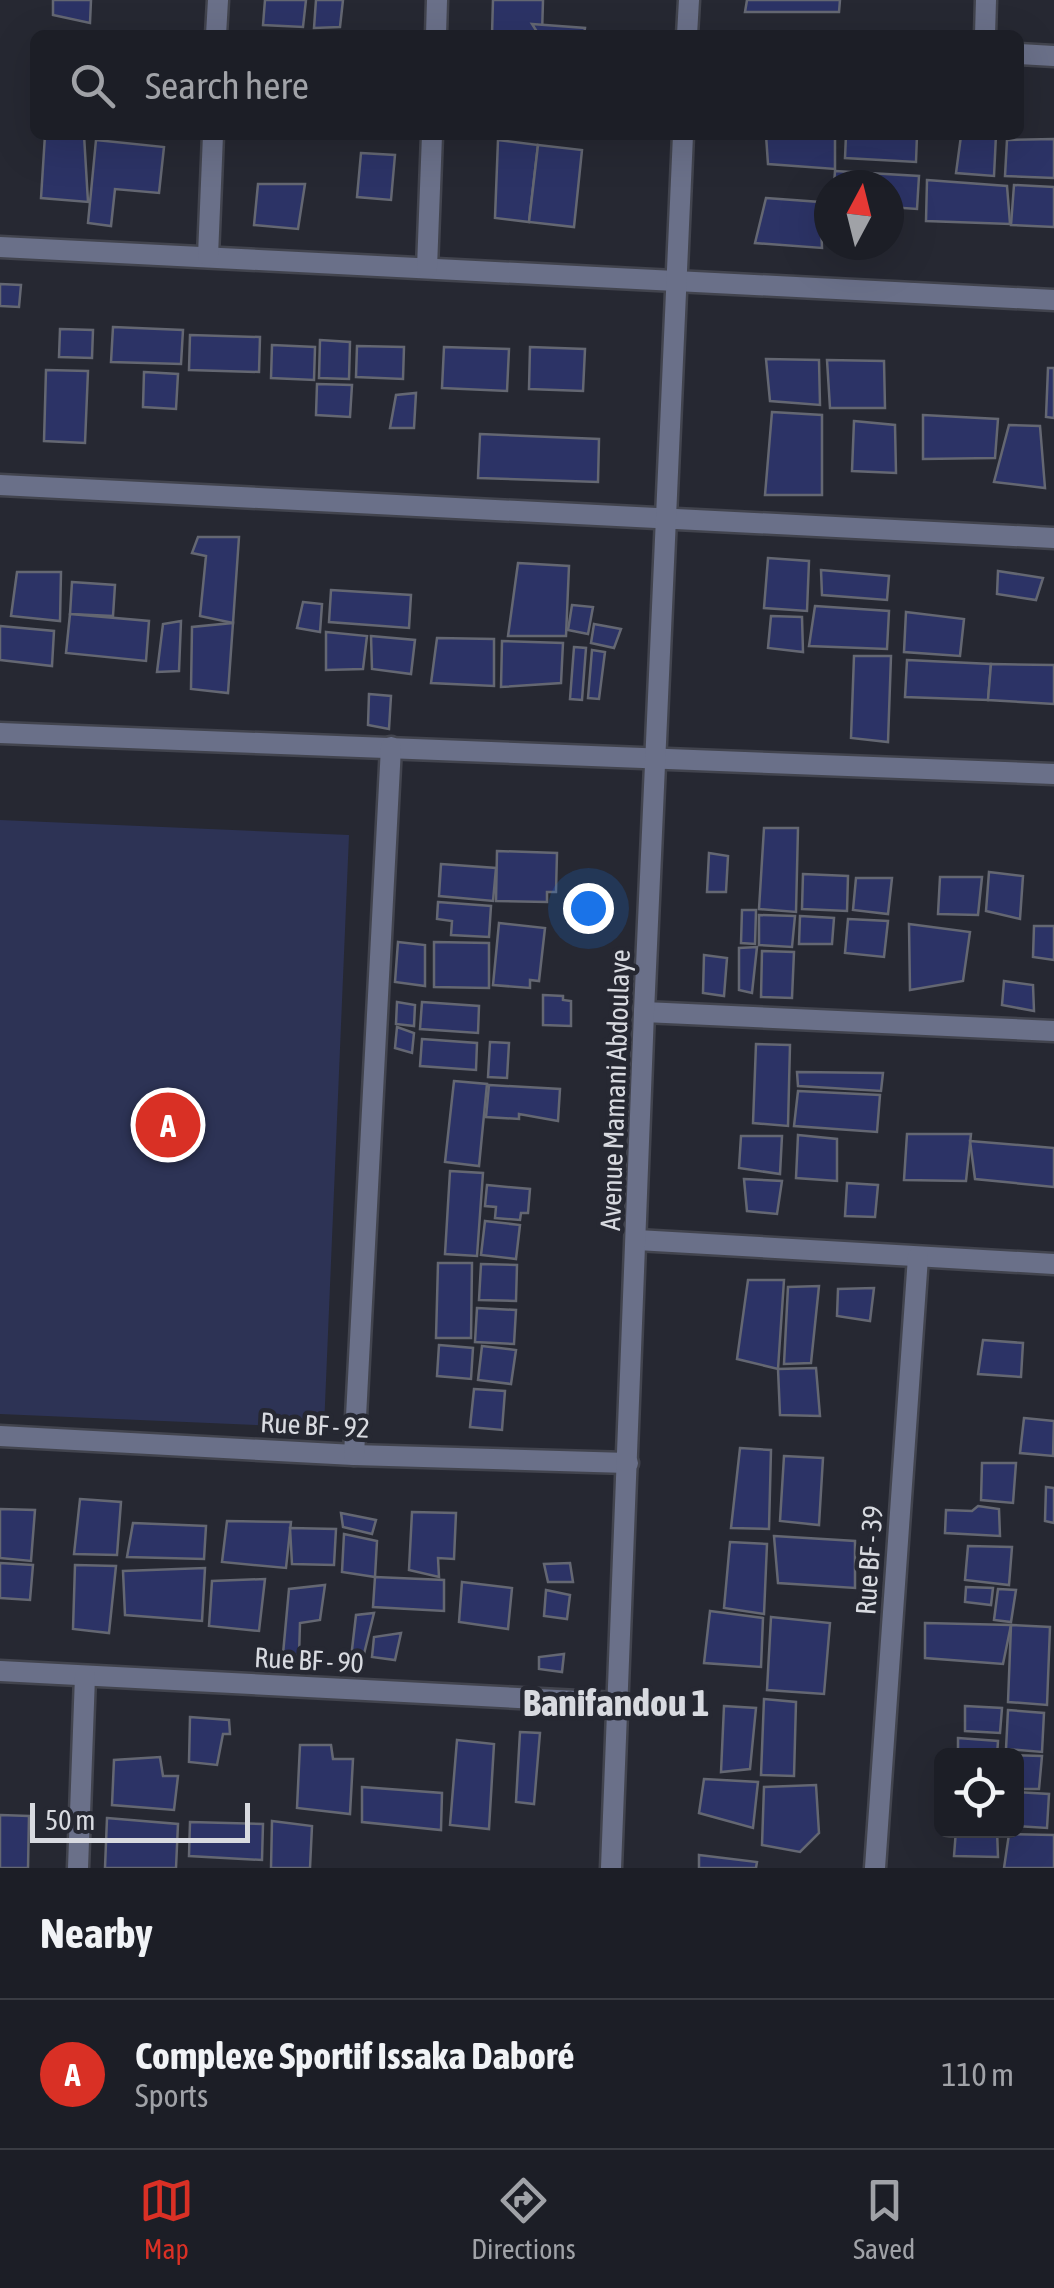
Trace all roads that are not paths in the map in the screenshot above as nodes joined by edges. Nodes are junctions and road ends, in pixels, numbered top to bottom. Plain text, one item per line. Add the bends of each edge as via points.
1 (218, 0) edge
2 (437, 0) edge
3 (688, 0) edge
4 (986, 0) edge
5 (216, 30) edge
6 (436, 30) edge
7 (687, 30) edge
8 (985, 30) edge
9 (1024, 54) edge
10 (1054, 56) edge
11 (212, 140) edge
12 (432, 140) edge
13 (683, 140) edge
14 (0, 246) edge
15 (208, 256) junction
16 (426, 268) junction
17 (677, 283) junction
18 (1054, 300) edge
19 (0, 485) edge
20 (666, 519) junction
21 (1054, 538) edge
22 (0, 732) edge
23 (390, 747) junction
24 (657, 757) junction
25 (1054, 774) edge
26 (644, 1012) junction
27 (1054, 1032) edge
28 (637, 1240) junction
29 (918, 1257) junction
30 (1054, 1264) edge
31 (0, 1436) edge
32 (354, 1454) junction
33 (628, 1463) junction
34 (0, 1671) edge
35 (85, 1676) junction
36 (616, 1703) junction
37 (78, 1868) edge
38 (611, 1868) edge
39 (874, 1868) edge

1 - 5 street
2 - 6 street
3 - 7 street
4 - 8 street
9 - 10 street
11 - 15 street
12 - 16 street
13 - 17 street, Avenue Mamani Abdoulaye
14 - 15 street
15 - 16 street
16 - 17 street
17 - 18 street
17 - 20 street, Avenue Mamani Abdoulaye
19 - 20 street
20 - 21 street
20 - 24 street, Avenue Mamani Abdoulaye
22 - 23 street
23 - 24 street
23 - 32 street
24 - 25 street
24 - 26 street, Avenue Mamani Abdoulaye
26 - 27 street
26 - 28 street, Avenue Mamani Abdoulaye
28 - 29 street
28 - 33 street, Avenue Mamani Abdoulaye
29 - 30 street
29 - 39 street, Rue BF - 39
31 - 32 street, Rue BF - 92
32 - 33 street, Rue BF - 92
33 - 36 street, Avenue Mamani Abdoulaye
34 - 35 street, Rue BF - 90
35 - 36 street, Rue BF - 90
35 - 37 street
36 - 38 street, Avenue Mamani Abdoulaye

